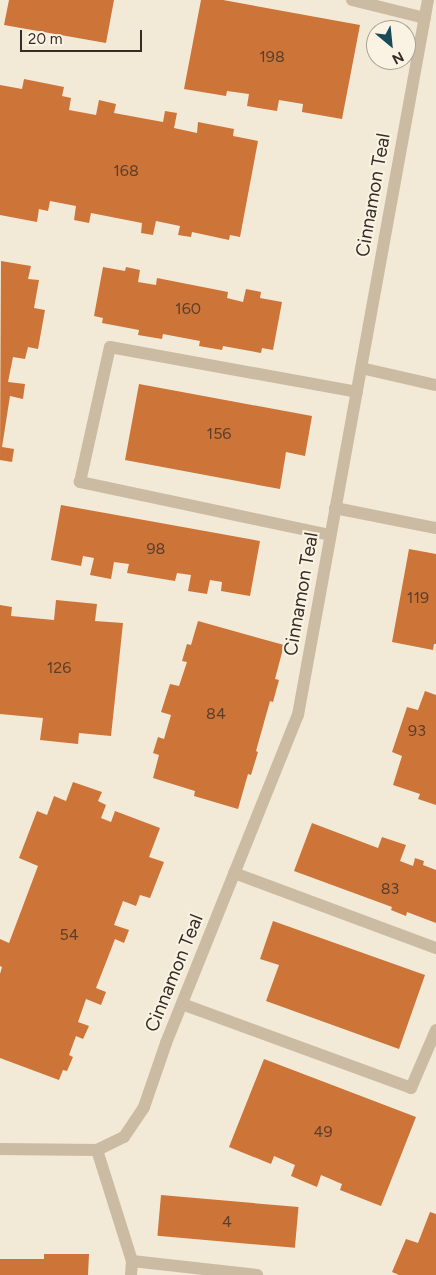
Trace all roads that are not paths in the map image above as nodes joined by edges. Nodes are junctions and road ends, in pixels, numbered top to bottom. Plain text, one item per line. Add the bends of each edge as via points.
1 (352, 0) edge
2 (428, 0) edge
3 (425, 18) junction
4 (361, 368) junction
5 (436, 384) edge
6 (357, 392) junction
7 (335, 508) junction
8 (436, 528) edge
9 (330, 535) junction
10 (234, 874) junction
11 (436, 948) edge
12 (182, 1004) junction
13 (436, 1030) edge
14 (0, 1149) edge
15 (97, 1150) junction
16 (132, 1261) junction
17 (131, 1275) edge
18 (257, 1275) edge

1 - 3 street
2 - 3 street, Cinnamon Teal
3 - 4 street, Cinnamon Teal
4 - 5 street
4 - 6 street, Cinnamon Teal
6 - 7 street, Cinnamon Teal
6 - 9 street via 110,347 80,482
7 - 8 street
7 - 9 street, Cinnamon Teal
9 - 10 street, Cinnamon Teal via 298,715
10 - 11 street
10 - 12 street, Cinnamon Teal
12 - 13 street via 411,1088
12 - 15 street, Cinnamon Teal via 144,1107 124,1137
14 - 15 street
15 - 16 street
16 - 17 street
16 - 18 street

